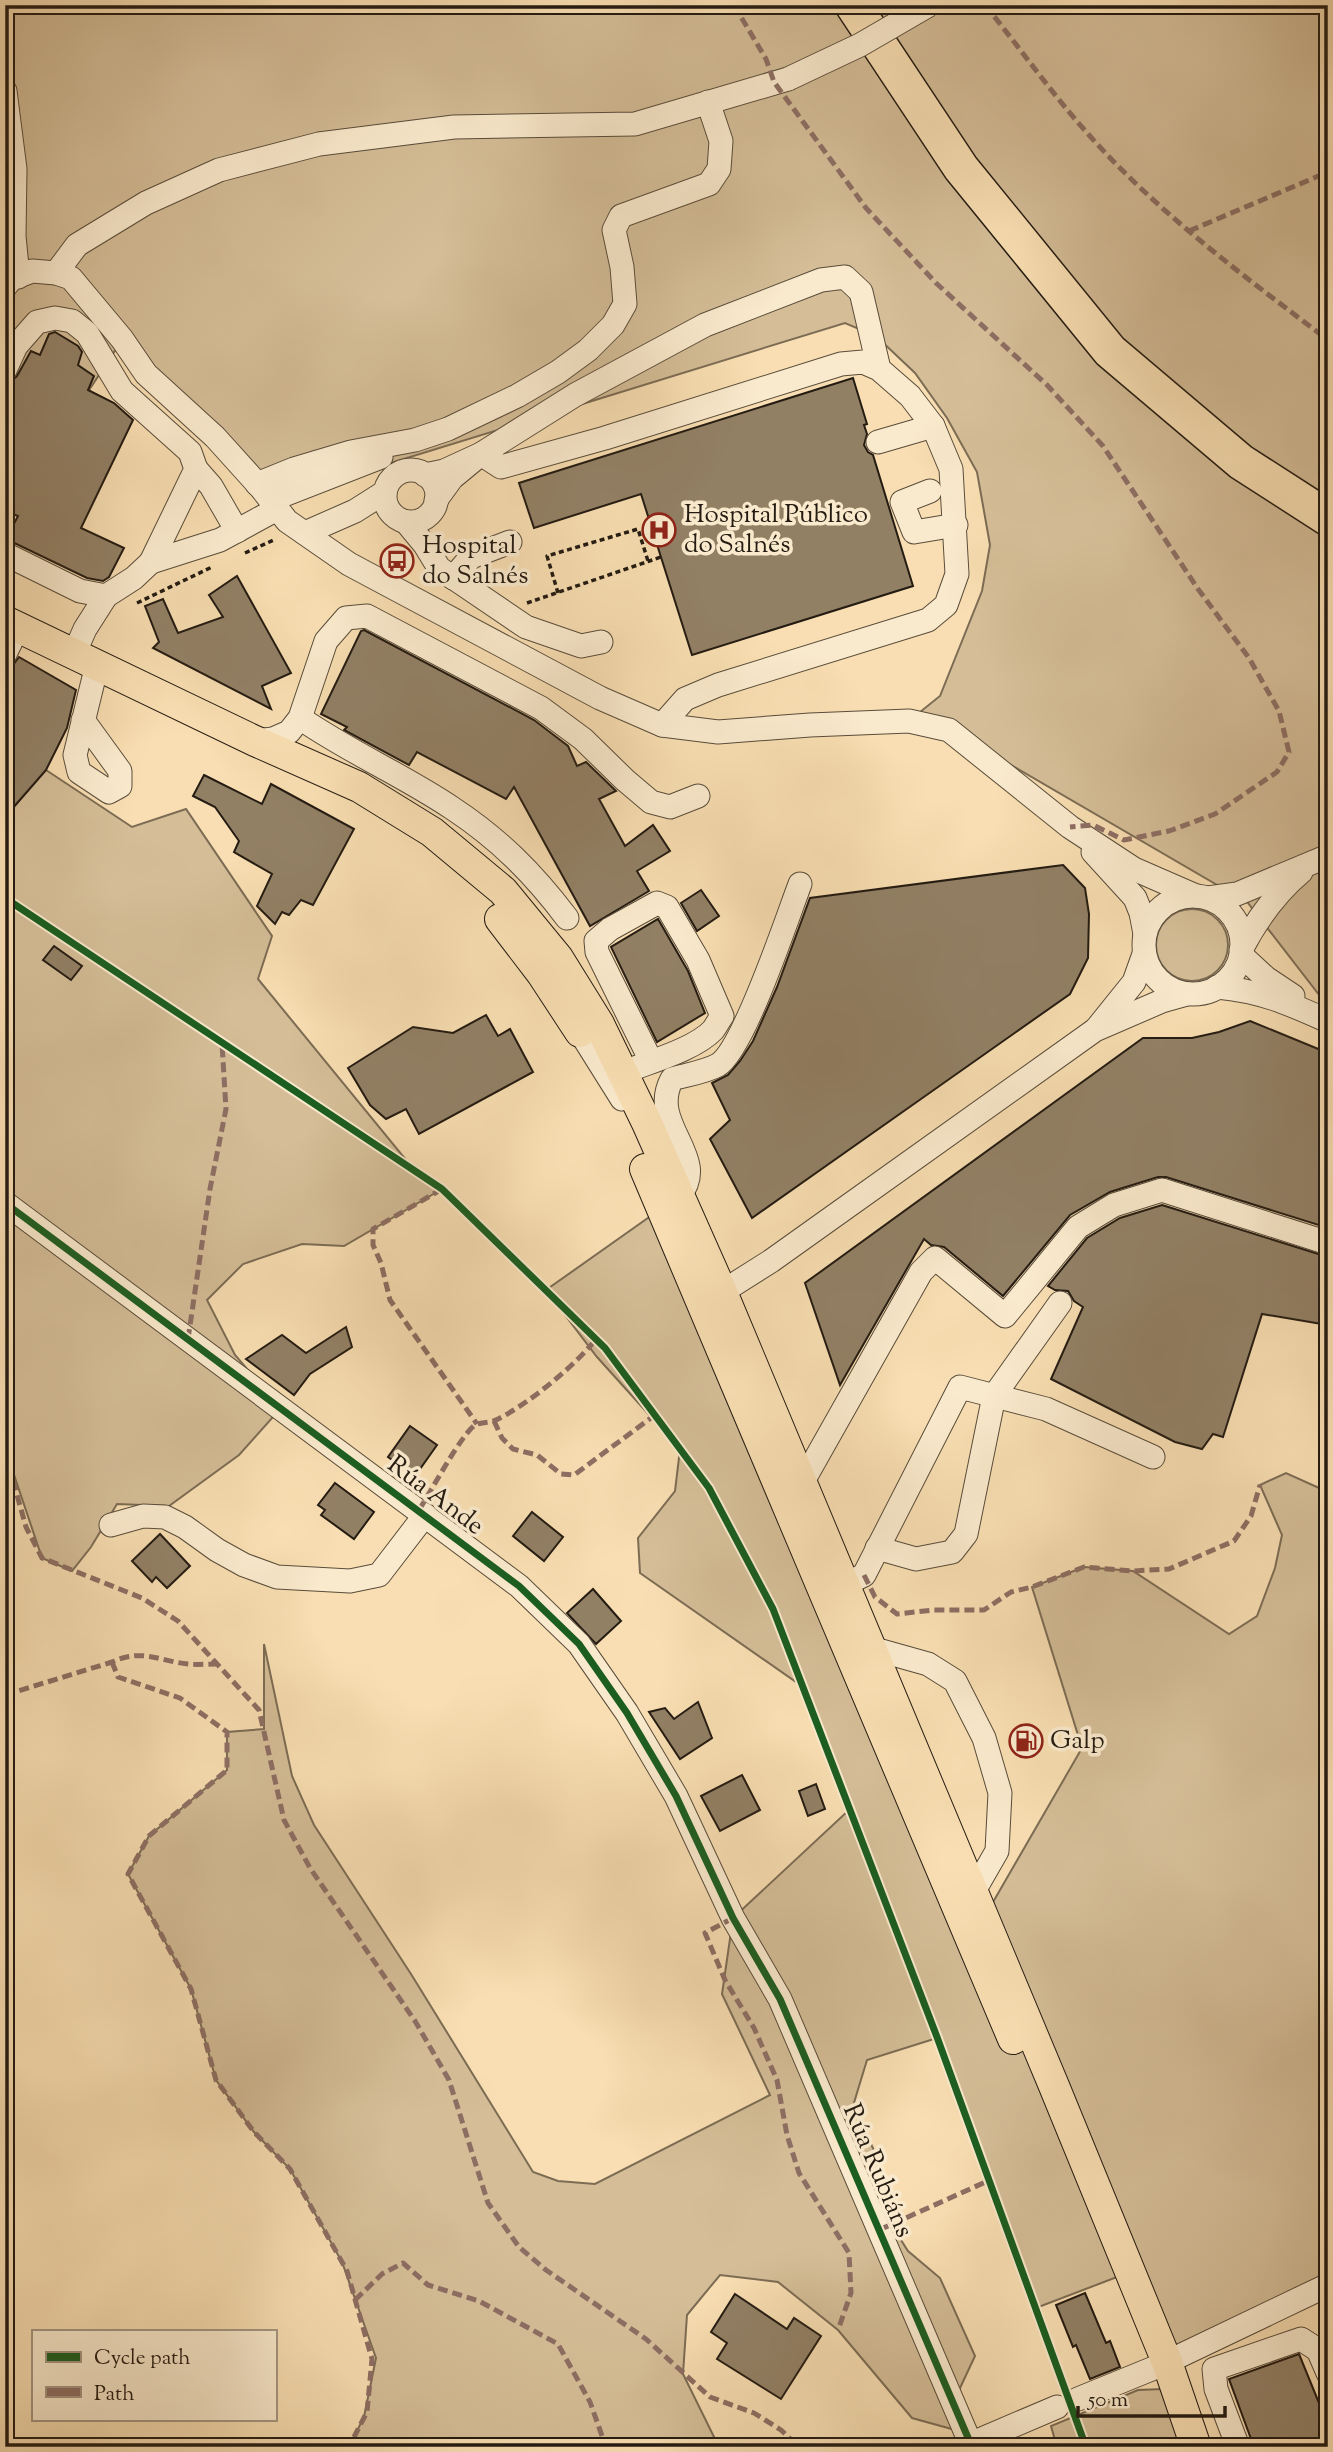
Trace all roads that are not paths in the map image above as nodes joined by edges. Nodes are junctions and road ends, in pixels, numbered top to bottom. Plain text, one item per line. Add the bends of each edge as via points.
1 (853, 5) edge
2 (929, 5) edge
3 (5, 91) edge
4 (708, 102) junction
5 (56, 273) junction
6 (11, 282) edge
7 (879, 369) junction
8 (5, 370) edge
9 (933, 426) junction
10 (878, 442) dead end
11 (481, 454) junction
12 (197, 469) junction
13 (425, 475) junction
14 (929, 491) dead end
15 (385, 492) junction
16 (268, 498) junction
17 (416, 513) junction
18 (1328, 519) edge
19 (956, 524) junction
20 (237, 531) junction
21 (305, 533) junction
22 (510, 542) dead end
23 (5, 554) edge
24 (338, 556) junction
25 (151, 562) junction
26 (453, 578) junction
27 (106, 596) junction
28 (11, 624) edge
29 (601, 642) dead end
30 (5, 654) edge
31 (86, 660) junction
32 (300, 718) junction
33 (83, 720) dead end
34 (662, 725) junction
35 (255, 741) junction
36 (698, 796) dead end
37 (1070, 827) junction
38 (1320, 860) edge
39 (800, 884) dead end
40 (1202, 897) junction
41 (567, 918) dead end
42 (1144, 944) junction
43 (1241, 953) junction
44 (1217, 988) junction
45 (1187, 993) junction
46 (1328, 1020) edge
47 (1095, 1030) junction
48 (580, 1032) junction
49 (651, 1061) junction
50 (622, 1073) junction
51 (679, 1195) junction
52 (5, 1203) edge
53 (1328, 1243) edge
54 (722, 1292) junction
55 (1060, 1303) dead end
56 (994, 1396) junction
57 (1153, 1457) dead end
58 (788, 1479) junction
59 (425, 1515) junction
60 (111, 1525) dead end
61 (877, 1548) junction
62 (844, 1585) junction
63 (871, 1648) junction
64 (974, 1891) junction
65 (733, 1918) joint
66 (1328, 2285) edge
67 (1258, 2318) junction
68 (1273, 2348) junction
69 (1161, 2365) junction
70 (1328, 2373) edge
71 (971, 2445) edge
72 (1190, 2447) edge
73 (1196, 2447) edge
74 (1238, 2447) edge

1 - 18 highway via 961,168 1110,351 1241,462
2 - 4 street, bridge via 788,79
3 - 6 street via 15,169
4 - 5 street via 635,124 454,127 319,144 219,170 146,203 77,245
4 - 16 street via 720,141 719,169 709,184 621,216 614,230 625,304 588,350 517,396 448,429
5 - 6 street via 32,271
5 - 16 street via 71,278 146,374 215,437
7 - 9 street via 910,396
7 - 11 street via 863,362 841,364 501,467
7 - 11 street via 860,292 845,277 821,281 705,325 575,395
8 - 12 street via 16,346 37,322 72,321 87,333 122,391 190,452
9 - 10 street
9 - 19 street via 951,469
11 - 13 street
11 - 17 street
12 - 20 street
12 - 25 street
13 - 15 street via 409,470 400,473
13 - 17 street via 435,486
14 - 19 street via 902,502 914,532
15 - 17 street via 388,508
15 - 21 street
16 - 20 street
16 - 21 street via 287,521
17 - 24 street via 365,514 345,526
17 - 26 street via 425,545 439,568
19 - 34 street via 957,574 946,605 928,620 718,685 685,699
20 - 25 street
21 - 24 street
22 - 26 street via 471,557
23 - 27 street via 80,591
24 - 34 street via 600,698
25 - 27 street
26 - 29 street via 526,627 581,646
27 - 31 street via 85,629
28 - 30 street
28 - 31 main road
31 - 33 street
31 - 35 main road
32 - 35 street via 289,732
32 - 36 street via 326,641 346,618 367,616 541,708 583,739 651,802 670,807
32 - 41 street via 452,808 499,843 537,878
34 - 37 street via 718,732 909,721 949,730
35 - 48 main road via 353,797 453,871 490,905
35 - 50 main road via 359,787 432,832 503,891 558,958 599,1024
37 - 40 street via 1134,869
37 - 42 street via 1135,898
38 - 40 street via 1237,894
38 - 43 street via 1290,881
39 - 51 street via 731,1052 718,1065 672,1079 665,1091 666,1114 691,1169
40 - 42 street via 1182,897 1158,910 1149,921
40 - 43 street via 1223,906 1234,918
42 - 45 street via 1155,976 1164,985
42 - 47 street via 1134,982
43 - 44 street via 1236,968
43 - 46 street via 1266,978
44 - 45 street
44 - 46 street via 1276,997
45 - 47 street
47 - 54 street
48 - 54 street via 639,1127 704,1280
48 - 58 main road
49 - 49 street via 694,1043 713,1030 722,1016 698,960 667,907 657,903 596,941 597,953
49 - 50 street
50 - 51 main road
51 - 54 main road
52 - 59 street, Rúa Ande
53 - 58 street via 1162,1190 1114,1205 1078,1227 1004,1315 935,1258 921,1272
54 - 58 main road
55 - 56 street
56 - 57 street via 1045,1409
56 - 61 street via 960,1387
56 - 61 street via 966,1534 952,1552 916,1559
58 - 62 main road
58 - 69 main road
59 - 60 street, Rúa Ande via 379,1575 350,1581 277,1577 235,1560 165,1517 143,1516
59 - 65 street, Rúa Ande via 519,1586 579,1644 676,1796
61 - 62 street via 864,1575
62 - 63 main road
63 - 64 main road
63 - 64 street via 928,1664 956,1681 984,1738 1000,1793 997,1851
64 - 69 main road
65 - 71 street, Rúa Rubiáns via 780,1999
66 - 67 street, Rúa Rubiáns
67 - 68 street
67 - 69 street, Rúa Rubiáns
68 - 70 street via 1301,2339 1318,2350
68 - 74 street via 1214,2369 1216,2389
69 - 71 street, Rúa Rubiáns
69 - 72 main road
69 - 73 main road

